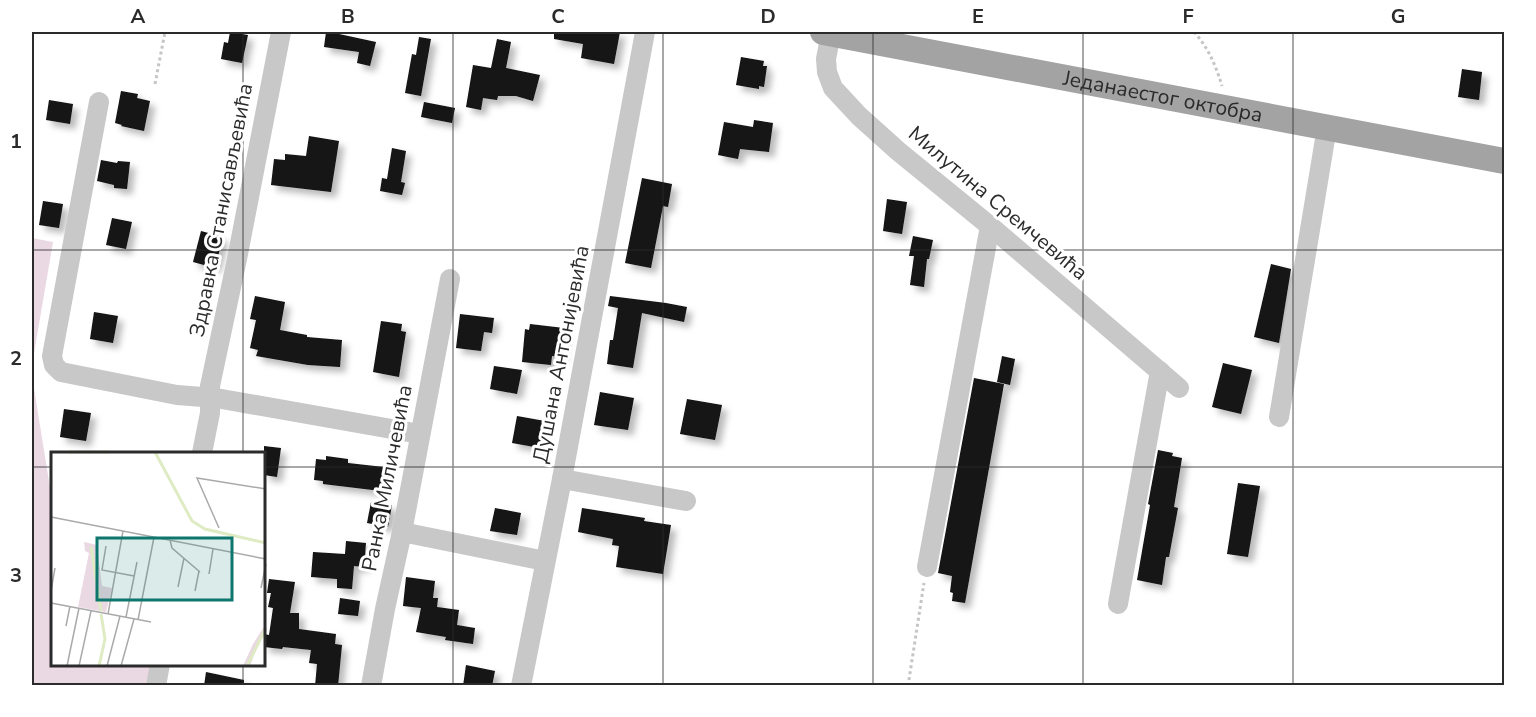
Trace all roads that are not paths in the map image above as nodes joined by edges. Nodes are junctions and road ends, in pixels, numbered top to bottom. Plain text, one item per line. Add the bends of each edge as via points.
1 (280, 32) edge
2 (645, 32) edge
3 (827, 32) edge
4 (99, 102) dead end
5 (1328, 127) junction
6 (1504, 161) edge
7 (990, 226) junction
8 (450, 279) dead end
9 (1160, 371) junction
10 (1179, 388) dead end
11 (210, 398) junction
12 (1280, 417) dead end
13 (420, 434) junction
14 (202, 452) edge
15 (562, 479) junction
16 (686, 501) dead end
17 (402, 532) junction
18 (545, 561) junction
19 (927, 567) road end
20 (1118, 604) dead end
21 (160, 666) edge
22 (156, 686) edge
23 (371, 686) edge
24 (521, 686) edge

1 - 11 street, Здравка Станисављевића
2 - 15 street, Душана Антонијевића
3 - 5 main road, Једанаестог октобра
3 - 7 street, Милутина Сремчевића via 827,72 833,88 898,151
4 - 11 street via 52,356 54,365 61,372
5 - 6 main road, Једанаестог октобра
5 - 12 street
7 - 9 street, Милутина Сремчевића
7 - 19 street
8 - 13 street, Ранка Миличевића
9 - 10 street, Милутина Сремчевића
9 - 20 street
11 - 13 street
11 - 14 street, Здравка Станисављевића
13 - 17 street, Ранка Миличевића
15 - 16 street
15 - 18 street, Душана Антонијевића
17 - 18 street
17 - 23 street, Ранка Миличевића
18 - 24 street, Душана Антонијевића
21 - 22 street

